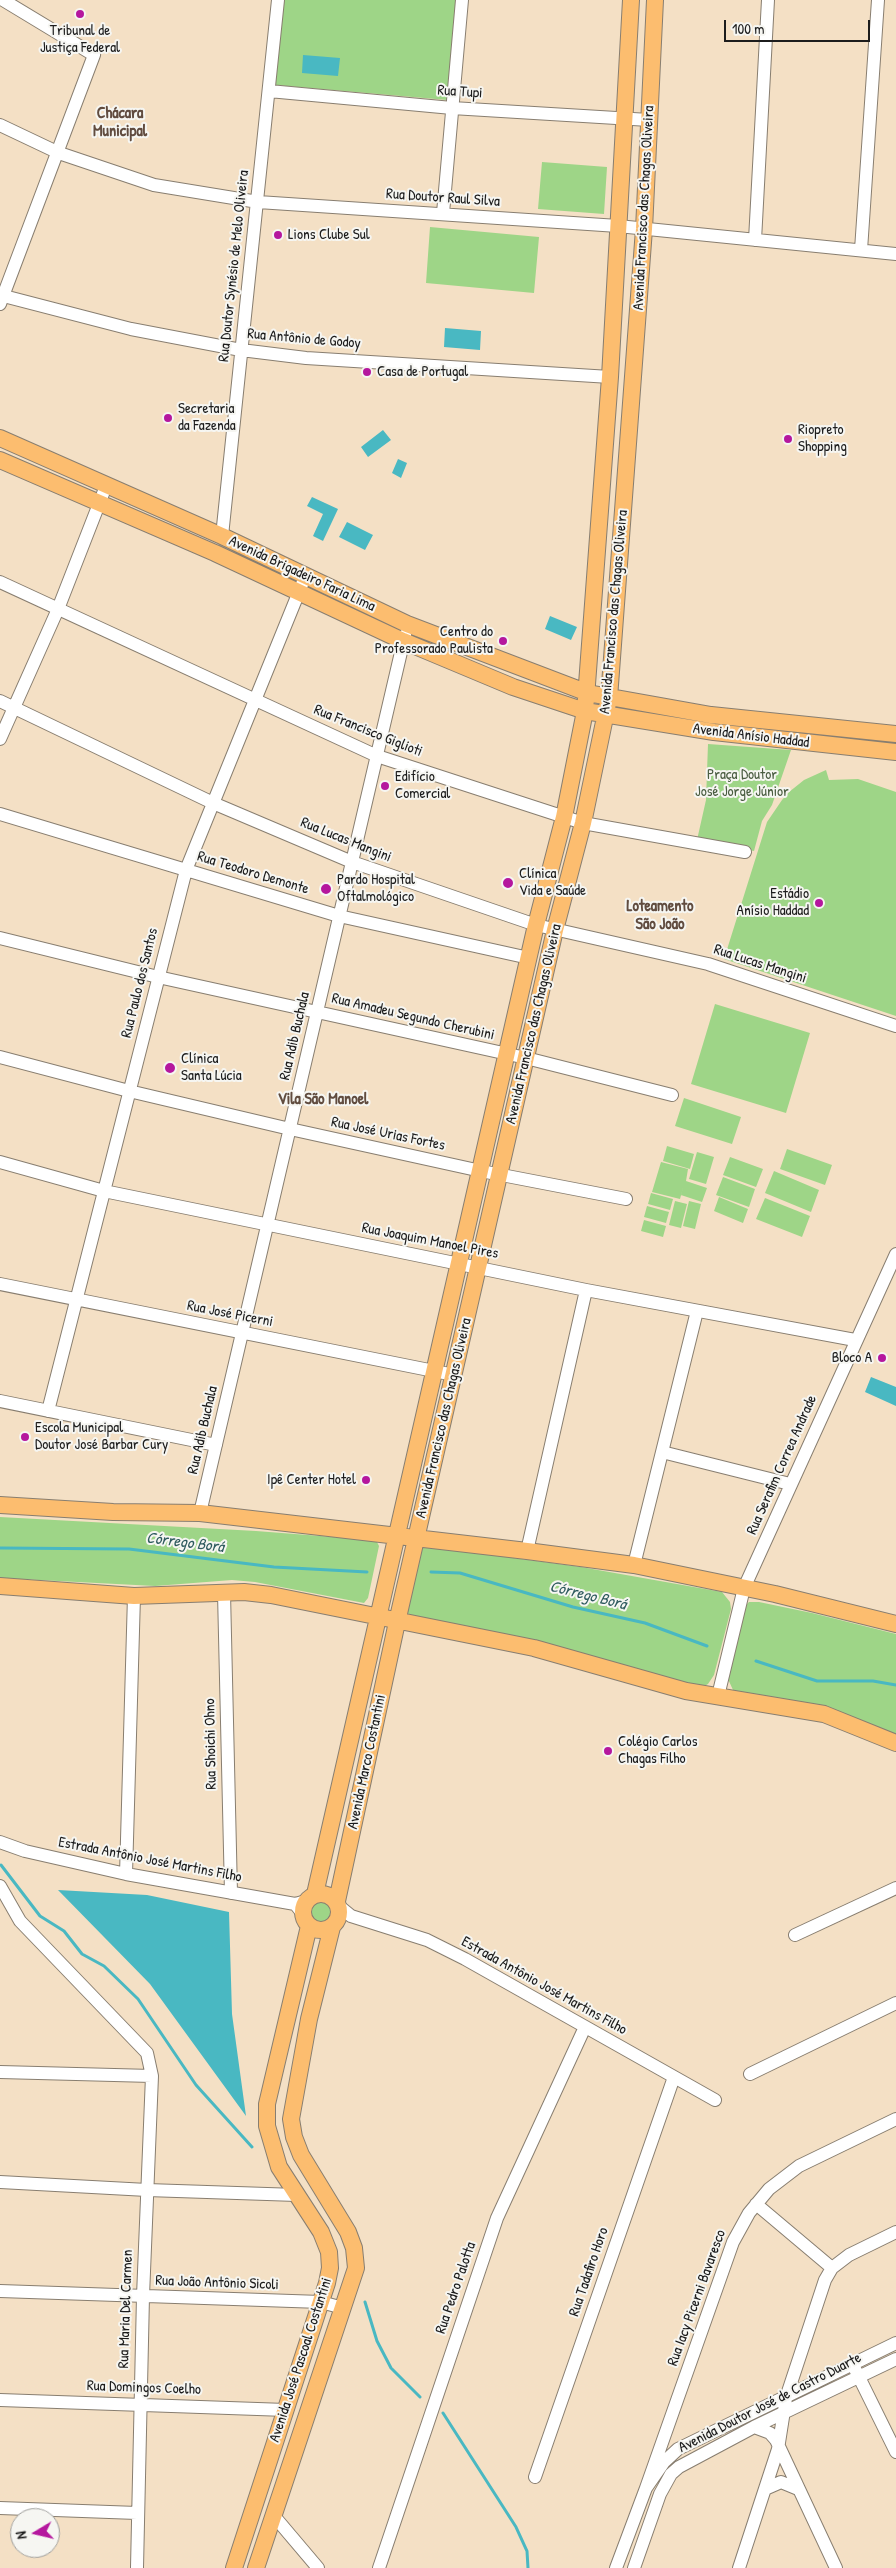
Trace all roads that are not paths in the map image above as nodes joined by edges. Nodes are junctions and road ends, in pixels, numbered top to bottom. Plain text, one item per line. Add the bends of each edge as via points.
1 (3, 0) edge
2 (278, 0) edge
3 (462, 0) edge
4 (631, 0) edge
5 (655, 0) edge
6 (768, 0) edge
7 (878, 0) edge
8 (269, 91) junction
9 (452, 108) junction
10 (624, 118) junction
11 (649, 120) junction
12 (0, 124) edge
13 (59, 153) junction
14 (258, 202) junction
15 (443, 213) junction
16 (618, 226) junction
17 (644, 229) junction
18 (755, 240) junction
19 (861, 250) junction
20 (896, 254) edge
21 (1, 298) edge
22 (614, 320) junction
23 (637, 322) junction
24 (242, 350) junction
25 (610, 377) junction
26 (633, 378) junction
27 (0, 438) edge
28 (0, 460) edge
29 (603, 473) junction
30 (626, 477) junction
31 (106, 486) junction
32 (99, 504) junction
33 (222, 536) junction
34 (215, 553) junction
35 (306, 577) junction
36 (0, 582) edge
37 (299, 594) junction
38 (58, 609) junction
39 (593, 612) junction
40 (615, 613) junction
41 (407, 624) junction
42 (403, 641) junction
43 (588, 693) junction
44 (609, 698) junction
45 (0, 701) edge
46 (255, 701) junction
47 (14, 708) junction
48 (585, 711) junction
49 (606, 714) junction
50 (809, 727) junction
51 (896, 734) edge
52 (0, 739) edge
53 (808, 744) junction
54 (896, 752) edge
55 (377, 756) junction
56 (213, 803) junction
57 (0, 814) edge
58 (564, 817) junction
59 (583, 823) junction
60 (745, 852) dead end
61 (352, 862) junction
62 (186, 870) junction
63 (339, 916) junction
64 (536, 925) junction
65 (554, 930) junction
66 (0, 938) edge
67 (529, 958) junction
68 (158, 977) junction
69 (317, 1012) junction
70 (896, 1026) edge
71 (507, 1054) junction
72 (0, 1057) edge
73 (526, 1058) junction
74 (129, 1091) junction
75 (672, 1095) dead end
76 (290, 1129) junction
77 (0, 1162) edge
78 (481, 1171) junction
79 (499, 1173) junction
80 (104, 1191) junction
81 (626, 1200) dead end
82 (268, 1225) junction
83 (896, 1254) edge
84 (459, 1263) junction
85 (478, 1267) junction
86 (0, 1284) edge
87 (586, 1290) junction
88 (76, 1299) junction
89 (697, 1311) junction
90 (242, 1333) junction
91 (855, 1340) junction
92 (435, 1372) junction
93 (454, 1376) junction
94 (0, 1401) edge
95 (48, 1411) junction
96 (216, 1445) junction
97 (662, 1452) junction
98 (790, 1484) junction
99 (0, 1505) edge
100 (200, 1514) junction
101 (398, 1534) junction
102 (417, 1537) junction
103 (527, 1551) junction
104 (634, 1565) junction
105 (0, 1586) edge
106 (744, 1588) junction
107 (224, 1593) junction
108 (134, 1596) junction
109 (379, 1618) junction
110 (397, 1622) junction
111 (896, 1624) edge
112 (371, 1650) junction
113 (390, 1655) junction
114 (718, 1696) junction
115 (896, 1742) edge
116 (0, 1842) edge
117 (126, 1874) junction
118 (0, 1886) edge
119 (896, 1888) edge
120 (230, 1893) junction
121 (306, 1908) junction
122 (339, 1915) junction
123 (795, 1935) dead end
124 (896, 2003) edge
125 (585, 2026) junction
126 (0, 2072) edge
127 (750, 2074) dead end
128 (152, 2076) junction
129 (674, 2078) junction
130 (715, 2100) dead end
131 (896, 2119) edge
132 (284, 2176) junction
133 (0, 2182) edge
134 (147, 2190) junction
135 (271, 2193) junction
136 (297, 2195) junction
137 (756, 2204) junction
138 (896, 2232) edge
139 (832, 2268) junction
140 (0, 2291) edge
141 (142, 2296) junction
142 (321, 2302) junction
143 (343, 2308) junction
144 (896, 2343) edge
145 (896, 2359) edge
146 (798, 2362) junction
147 (853, 2364) junction
148 (859, 2376) junction
149 (816, 2383) junction
150 (786, 2398) junction
151 (0, 2400) edge
152 (139, 2404) junction
153 (286, 2410) junction
154 (783, 2413) junction
155 (754, 2427) junction
156 (668, 2429) junction
157 (688, 2444) junction
158 (660, 2449) junction
159 (778, 2449) junction
160 (896, 2452) edge
161 (664, 2462) junction
162 (674, 2471) junction
163 (535, 2477) dead end
164 (646, 2488) junction
165 (765, 2489) junction
166 (798, 2489) junction
167 (0, 2508) edge
168 (137, 2514) junction
169 (274, 2516) junction
170 (137, 2568) edge
171 (234, 2568) edge
172 (256, 2568) edge
173 (318, 2568) edge
174 (379, 2568) edge
175 (616, 2568) edge
176 (634, 2568) edge
177 (739, 2568) edge
178 (836, 2568) edge

1 - 13 street via 94,55
2 - 8 street, Rua Doutor Synésio de Melo Oliveira
3 - 9 street
4 - 10 main road, Avenida Francisco das Chagas Oliveira
5 - 11 main road, Avenida Francisco das Chagas Oliveira
6 - 18 street
7 - 19 street
8 - 9 street, Rua Tupi
8 - 14 street, Rua Doutor Synésio de Melo Oliveira
9 - 10 street, Rua Tupi
9 - 15 street
10 - 11 street, Rua Tupi
10 - 16 main road, Avenida Francisco das Chagas Oliveira
11 - 17 main road, Avenida Francisco das Chagas Oliveira
12 - 13 street, Rua Doutor Raul Silva
13 - 14 street, Rua Doutor Raul Silva via 154,185
13 - 21 street
14 - 15 street, Rua Doutor Raul Silva
14 - 24 street, Rua Doutor Synésio de Melo Oliveira
15 - 16 street, Rua Doutor Raul Silva
16 - 17 street, Rua Doutor Raul Silva
16 - 22 main road, Avenida Francisco das Chagas Oliveira
17 - 18 street, Rua Doutor Raul Silva
17 - 23 main road, Avenida Francisco das Chagas Oliveira
18 - 19 street, Rua Doutor Raul Silva
19 - 20 street, Rua Doutor Raul Silva
21 - 24 street, Rua Antônio de Godoy via 131,329
22 - 23 main road
22 - 25 main road, Avenida Francisco das Chagas Oliveira
23 - 26 main road, Avenida Francisco das Chagas Oliveira
24 - 25 street, Rua Antônio de Godoy via 306,358
24 - 33 street, Rua Doutor Synésio de Melo Oliveira
25 - 26 main road
25 - 29 main road, Avenida Francisco das Chagas Oliveira
26 - 30 main road, Avenida Francisco das Chagas Oliveira
27 - 31 main road, Avenida Brigadeiro Faria Lima
28 - 32 main road, Avenida Brigadeiro Faria Lima
29 - 30 main road
29 - 39 main road, Avenida Francisco das Chagas Oliveira
30 - 40 main road, Avenida Francisco das Chagas Oliveira
31 - 32 street
31 - 33 main road, Avenida Brigadeiro Faria Lima
32 - 34 main road, Avenida Brigadeiro Faria Lima
32 - 38 street
33 - 34 main road
33 - 35 main road, Avenida Brigadeiro Faria Lima
34 - 37 main road, Avenida Brigadeiro Faria Lima
35 - 37 street, Rua Paulo dos Santos
35 - 41 main road, Avenida Brigadeiro Faria Lima
36 - 38 street, Rua Francisco Giglioti
37 - 42 main road, Avenida Brigadeiro Faria Lima
37 - 46 street, Rua Paulo dos Santos
38 - 46 street, Rua Francisco Giglioti
38 - 47 street
39 - 40 main road
39 - 43 main road, Avenida Francisco das Chagas Oliveira
40 - 44 main road, Avenida Francisco das Chagas Oliveira
41 - 42 street, Rua Adib Buchala
41 - 43 main road, Avenida Brigadeiro Faria Lima
42 - 48 main road, Avenida Brigadeiro Faria Lima via 513,686
42 - 55 street, Rua Adib Buchala
43 - 44 main road, Avenida Brigadeiro Faria Lima
43 - 48 main road, Avenida Francisco das Chagas Oliveira
44 - 49 main road, Avenida Francisco das Chagas Oliveira
44 - 50 main road, Avenida Anísio Haddad
45 - 47 street, Rua Lucas Mangini
46 - 55 street, Rua Francisco Giglioti
46 - 56 street, Rua Paulo dos Santos
47 - 52 street
47 - 56 street, Rua Lucas Mangini
48 - 49 main road, Avenida Brigadeiro Faria Lima
48 - 58 main road, Avenida Francisco das Chagas Oliveira
49 - 53 main road, Avenida Anísio Haddad
49 - 59 main road, Avenida Francisco das Chagas Oliveira
50 - 51 main road, Avenida Anísio Haddad
50 - 53 main road
53 - 54 main road, Avenida Anísio Haddad
55 - 58 street, Rua Francisco Giglioti
55 - 61 street, Rua Adib Buchala
56 - 61 street, Rua Lucas Mangini
56 - 62 street, Rua Paulo dos Santos
57 - 62 street, Rua Teodoro Demonte
58 - 59 street, Rua Francisco Giglioti
58 - 64 main road, Avenida Francisco das Chagas Oliveira
59 - 60 street, Rua Francisco Giglioti
59 - 65 main road, Avenida Francisco das Chagas Oliveira
61 - 63 street, Rua Adib Buchala
61 - 64 street, Rua Lucas Mangini
62 - 63 street, Rua Teodoro Demonte
62 - 68 street, Rua Paulo dos Santos
63 - 67 street, Rua Teodoro Demonte
63 - 69 street, Rua Adib Buchala
64 - 65 street, Rua Lucas Mangini
64 - 67 main road, Avenida Francisco das Chagas Oliveira
65 - 70 street, Rua Lucas Mangini via 708,964
65 - 73 main road, Avenida Francisco das Chagas Oliveira
66 - 68 street, Rua Amadeu Segundo Cherubini
67 - 71 main road, Avenida Francisco das Chagas Oliveira
68 - 69 street, Rua Amadeu Segundo Cherubini
68 - 74 street, Rua Paulo dos Santos
69 - 71 street, Rua Amadeu Segundo Cherubini
69 - 76 street, Rua Adib Buchala
71 - 73 street, Rua Amadeu Segundo Cherubini
71 - 78 main road, Avenida Francisco das Chagas Oliveira
72 - 74 street, Rua José Urias Fortes
73 - 75 street, Rua Amadeu Segundo Cherubini
73 - 79 main road, Avenida Francisco das Chagas Oliveira
74 - 76 street, Rua José Urias Fortes
74 - 80 street, Rua Paulo dos Santos
76 - 78 street, Rua José Urias Fortes
76 - 82 street, Rua Adib Buchala
77 - 80 street, Rua Joaquim Manoel Pires
78 - 79 street, Rua José Urias Fortes
78 - 84 main road, Avenida Francisco das Chagas Oliveira
79 - 81 street, Rua José Urias Fortes
79 - 85 main road, Avenida Francisco das Chagas Oliveira
80 - 82 street, Rua Joaquim Manoel Pires
80 - 88 street, Rua Paulo dos Santos
82 - 84 street, Rua Joaquim Manoel Pires
82 - 90 street, Rua Adib Buchala
83 - 91 street, Rua Serafim Correa Andrade
84 - 85 street, Rua Joaquim Manoel Pires
84 - 92 main road, Avenida Francisco das Chagas Oliveira
85 - 87 street, Rua Joaquim Manoel Pires
85 - 93 main road, Avenida Francisco das Chagas Oliveira
86 - 88 street, Rua José Picerni
87 - 89 street, Rua Joaquim Manoel Pires
87 - 103 street
88 - 90 street, Rua José Picerni
88 - 95 street, Rua Paulo dos Santos
89 - 91 street, Rua Joaquim Manoel Pires
89 - 97 street
90 - 92 street, Rua José Picerni
90 - 96 street, Rua Adib Buchala
91 - 98 street, Rua Serafim Correa Andrade
92 - 93 street, Rua José Picerni
92 - 101 main road, Avenida Francisco das Chagas Oliveira
93 - 102 main road, Avenida Francisco das Chagas Oliveira
94 - 95 street
95 - 96 street
96 - 100 street, Rua Adib Buchala
97 - 98 street
97 - 104 street
98 - 106 street, Rua Serafim Correa Andrade
99 - 100 main road
100 - 101 main road
101 - 102 main road
101 - 109 main road, Avenida Francisco das Chagas Oliveira
102 - 103 main road
102 - 110 main road, Avenida Francisco das Chagas Oliveira
103 - 104 main road
104 - 106 main road
105 - 108 main road
106 - 111 main road
106 - 114 street, Rua Serafim Correa Andrade
107 - 108 main road
107 - 109 main road via 270,1595
107 - 120 street, Rua Shoichi Ohno
108 - 117 street
109 - 110 main road
109 - 112 main road, Avenida Marco Costantini
110 - 113 main road, Avenida Marco Costantini
110 - 114 main road via 534,1648 686,1692
112 - 113 main road
112 - 121 main road, Avenida Marco Costantini
113 - 122 main road, Avenida Marco Costantini
114 - 115 main road via 824,1714
116 - 117 street, Estrada Antônio José Martins Filho
117 - 120 street, Estrada Antônio José Martins Filho
118 - 128 street, Rua Maria Del Carmen via 20,1921 147,2053
119 - 123 street
120 - 121 street, Estrada Antônio José Martins Filho
121 - 122 main road via 327,1894
121 - 122 main road via 320,1930
121 - 132 main road, Avenida José Pascoal Costantini via 267,2104 267,2126
122 - 125 street, Estrada Antônio José Martins Filho via 428,1940
122 - 143 main road, Avenida José Pascoal Costantini via 309,2019 291,2118 294,2137 302,2155 339,2216 354,2248 356,2268
124 - 127 street
125 - 129 street, Estrada Antônio José Martins Filho
125 - 174 street, Rua Pedro Palotta via 497,2218
126 - 128 street
128 - 134 street, Rua Maria Del Carmen
129 - 130 street, Estrada Antônio José Martins Filho
129 - 163 street, Rua Tadafiro Horo
131 - 137 street, Rua Iacy Picerni Bavaresco via 799,2166 769,2189
132 - 135 street
132 - 136 main road, Avenida José Pascoal Costantini
133 - 134 street
134 - 135 street
134 - 141 street, Rua Maria Del Carmen
135 - 136 street
136 - 142 main road, Avenida José Pascoal Costantini via 321,2232 329,2252 330,2268
137 - 139 street
137 - 156 street, Rua Iacy Picerni Bavaresco via 733,2242
138 - 139 street via 849,2255
139 - 146 street
140 - 141 street, Rua João Antônio Sicoli
141 - 142 street, Rua João Antônio Sicoli
141 - 152 street, Rua Maria Del Carmen
142 - 143 street, Rua João Antônio Sicoli
142 - 153 main road, Avenida José Pascoal Costantini
143 - 169 main road, Avenida José Pascoal Costantini
144 - 147 street, Avenida Doutor José de Castro Duarte
145 - 148 street, Avenida Doutor José de Castro Duarte
146 - 149 street via 803,2377
146 - 150 street
147 - 148 street
147 - 149 street, Avenida Doutor José de Castro Duarte
148 - 154 street, Avenida Doutor José de Castro Duarte
148 - 160 street
149 - 150 street, Avenida Doutor José de Castro Duarte
150 - 154 street
150 - 157 street, Avenida Doutor José de Castro Duarte
151 - 152 street, Rua Domingos Coelho
152 - 153 street, Rua Domingos Coelho
152 - 168 street, Rua Maria Del Carmen
153 - 171 main road, Avenida José Pascoal Costantini
154 - 155 street, Avenida Doutor José de Castro Duarte
154 - 159 street
155 - 159 street via 770,2433
155 - 162 street, Avenida Doutor José de Castro Duarte via 694,2457
156 - 157 street, Avenida Doutor José de Castro Duarte via 676,2441
156 - 158 street, Rua Iacy Picerni Bavaresco
157 - 161 street, Avenida Doutor José de Castro Duarte
158 - 161 street
158 - 164 street, Rua Iacy Picerni Bavaresco
159 - 165 street
159 - 166 street
161 - 162 street
161 - 164 street, Avenida Doutor José de Castro Duarte
162 - 176 street, Avenida Doutor José de Castro Duarte via 660,2494
164 - 175 street, Avenida Doutor José de Castro Duarte
165 - 166 street via 781,2482
165 - 177 street
166 - 178 street
167 - 168 street
168 - 170 street, Rua Maria Del Carmen
169 - 172 main road, Avenida José Pascoal Costantini
169 - 173 street

